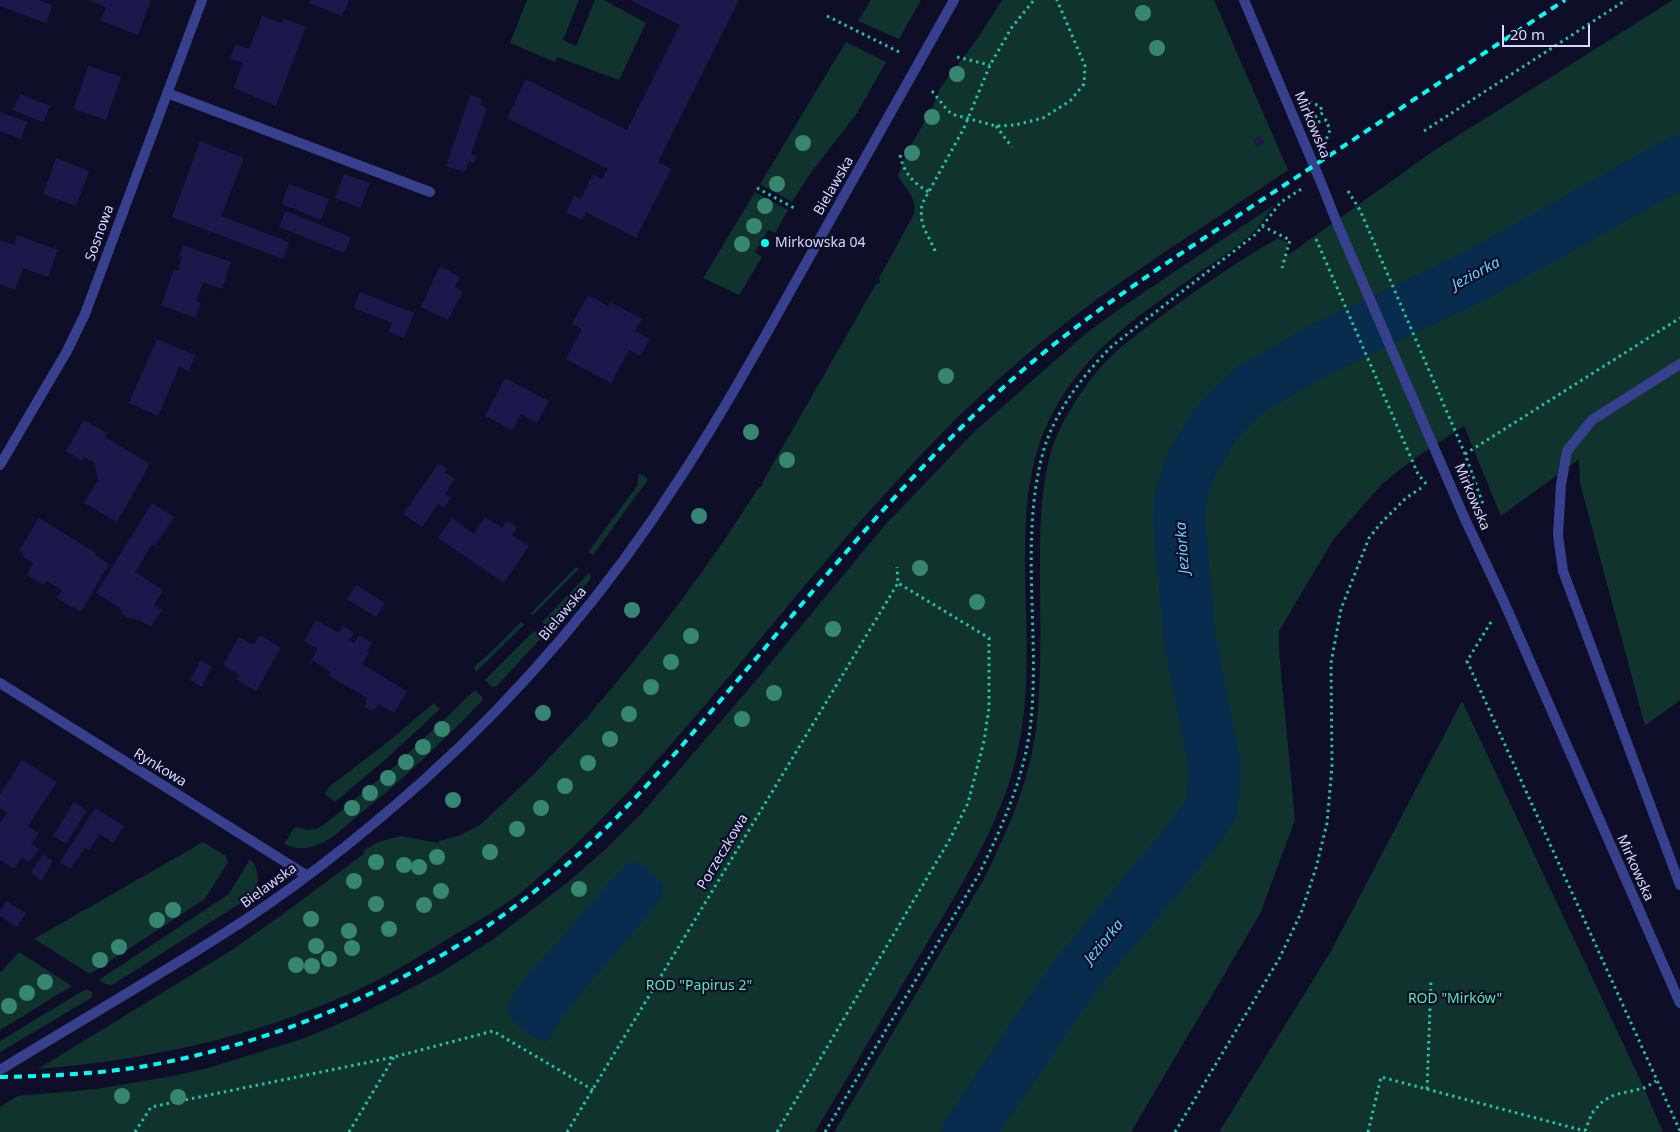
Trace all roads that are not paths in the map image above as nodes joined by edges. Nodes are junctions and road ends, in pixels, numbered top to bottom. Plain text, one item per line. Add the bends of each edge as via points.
1 (202, 0) edge
2 (954, 0) edge
3 (1244, 0) edge
4 (167, 93) junction
5 (430, 192) dead end
6 (1680, 364) edge
7 (0, 465) edge
8 (0, 683) edge
9 (306, 876) junction
10 (1680, 885) edge
11 (1677, 990) edge
12 (1680, 1003) edge
13 (0, 1070) edge

1 - 4 street, Sosnowa
2 - 9 street, Bielawska via 713,426 647,528 558,642 502,704 394,806
3 - 11 street, Mirkowska via 1336,223 1464,516
4 - 5 street
4 - 7 street, Sosnowa via 85,314
6 - 10 street via 1592,420 1567,451 1558,535 1564,571
8 - 9 street, Rynkowa
9 - 13 street, Bielawska via 222,935
11 - 12 street, Mirkowska

